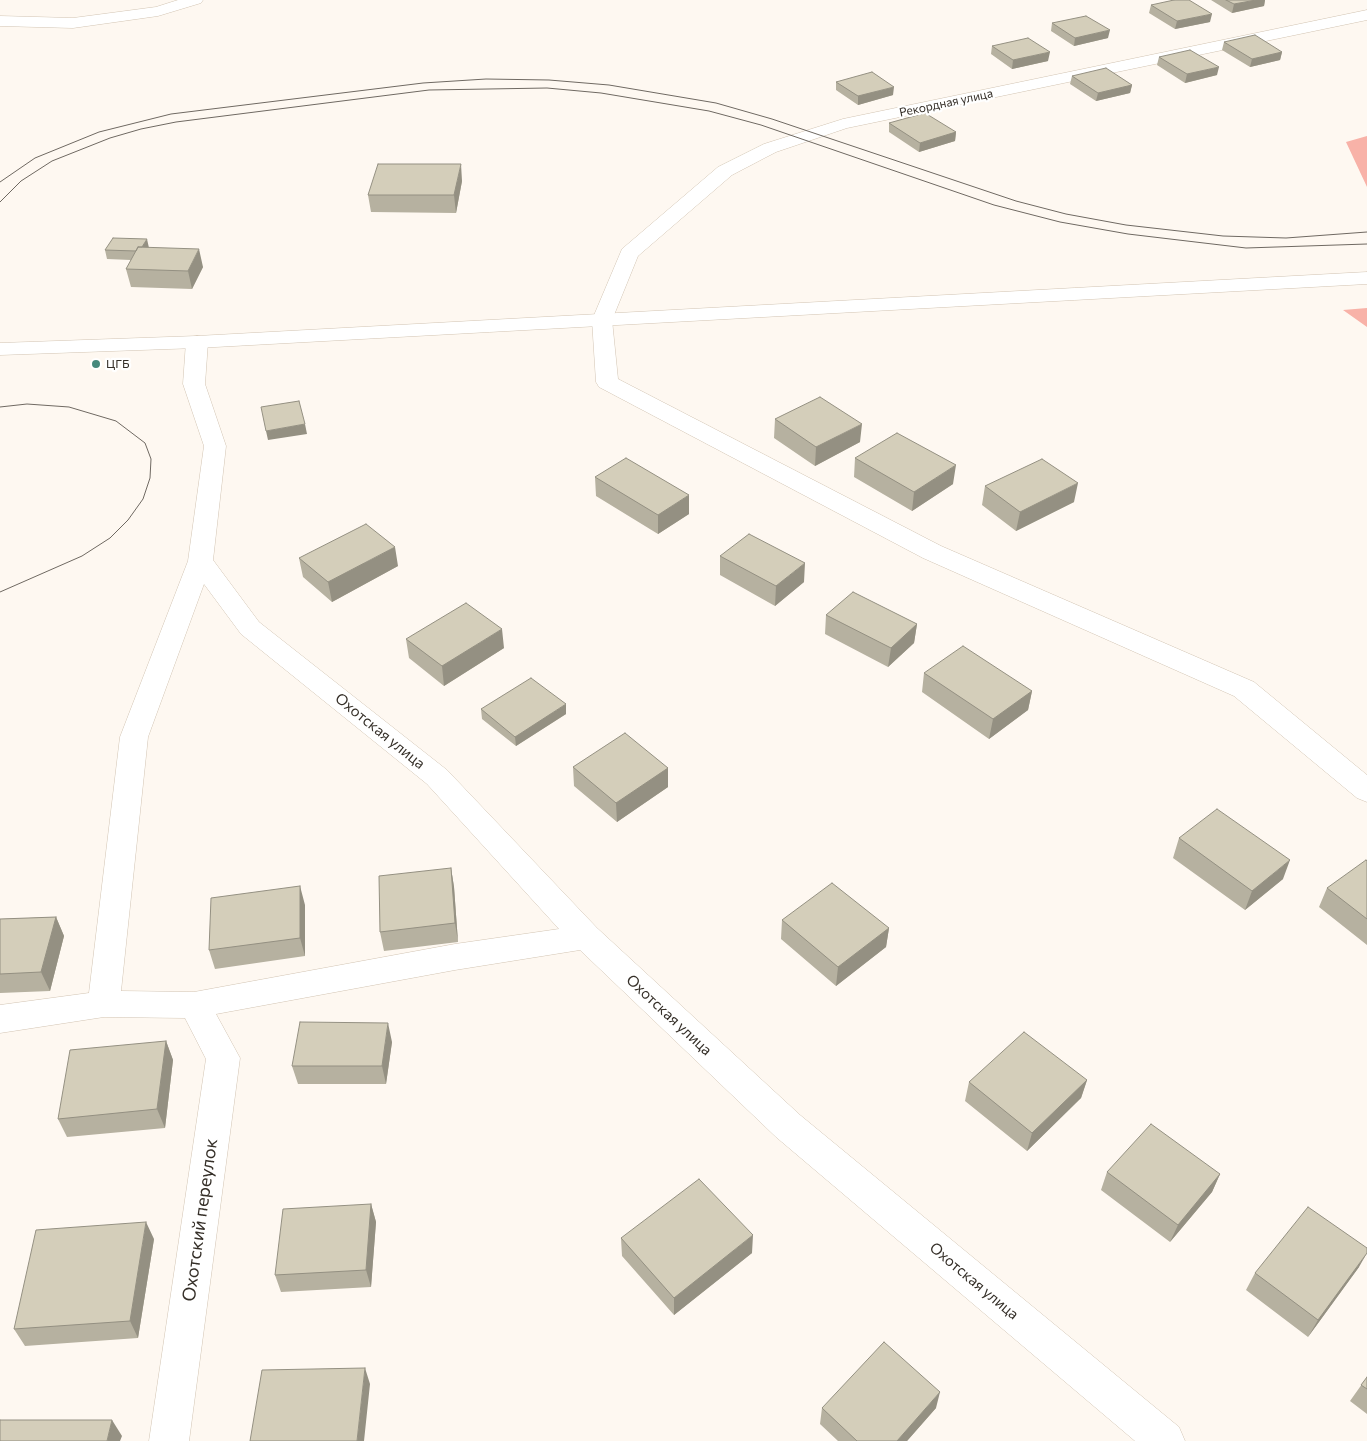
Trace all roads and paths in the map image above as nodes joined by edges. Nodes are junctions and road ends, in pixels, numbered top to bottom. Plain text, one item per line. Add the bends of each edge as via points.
1 (195, 0) edge
2 (1367, 15) edge
3 (0, 21) edge
4 (1367, 278) edge
5 (602, 320) junction
6 (196, 342) junction
7 (0, 349) edge
8 (200, 561) junction
9 (1367, 791) edge
10 (586, 937) junction
11 (104, 1004) junction
12 (194, 1005) junction
13 (0, 1019) edge
14 (169, 1441) edge
15 (1166, 1441) edge

1 - 3 street via 158,11 73,23
2 - 5 street, Рекордная улица via 843,124 770,148 725,171 629,253
4 - 5 street
5 - 6 street
5 - 9 street via 607,382 932,552 1244,689
6 - 7 street
6 - 8 street via 194,384 215,446
8 - 10 street, Охотская улица via 250,628 437,777
8 - 11 street via 134,737
10 - 12 street via 454,956
10 - 15 street, Охотская улица via 788,1126
11 - 12 street
11 - 13 street
12 - 14 street, Охотский переулок via 222,1058

